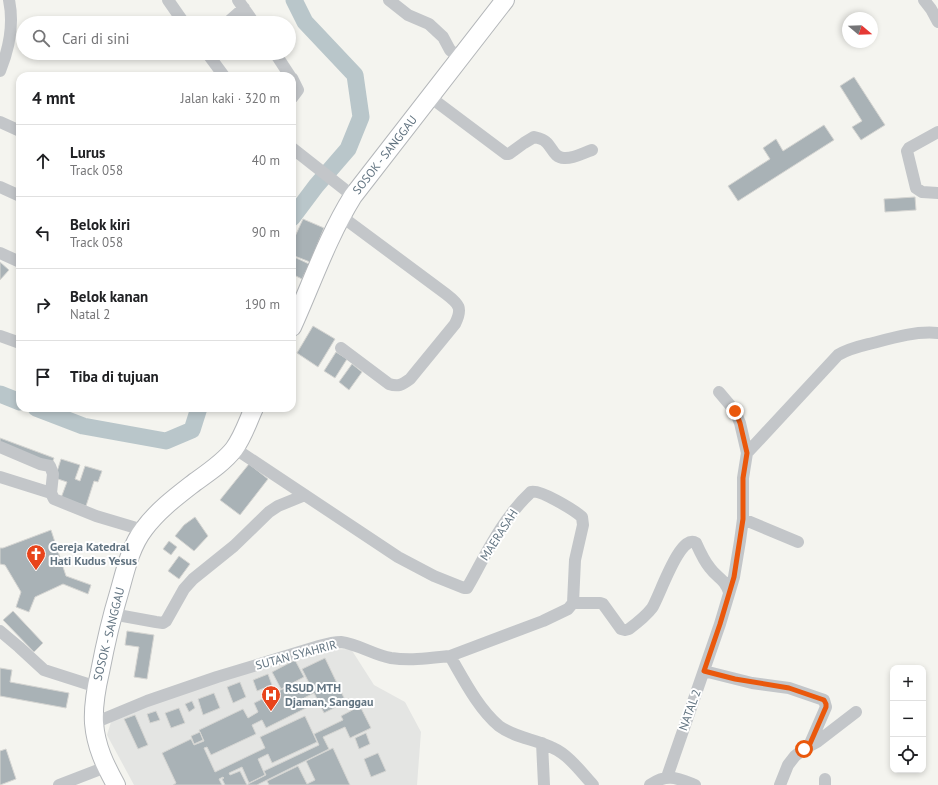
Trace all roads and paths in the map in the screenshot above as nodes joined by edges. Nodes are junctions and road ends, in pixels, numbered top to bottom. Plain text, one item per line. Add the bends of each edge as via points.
1 (9, 0) edge
2 (168, 0) edge
3 (389, 0) edge
4 (505, 0) edge
5 (924, 0) edge
6 (241, 4) edge
7 (179, 16) edge
8 (232, 16) edge
9 (249, 16) edge
10 (938, 22) edge
11 (460, 58) junction
12 (212, 60) edge
13 (280, 60) edge
14 (0, 71) edge
15 (221, 72) edge
16 (288, 72) edge
17 (430, 97) junction
18 (0, 122) edge
19 (16, 129) edge
20 (938, 132) edge
21 (592, 150) dead end
22 (296, 151) edge
23 (0, 187) edge
24 (938, 193) edge
25 (16, 194) edge
26 (352, 196) junction
27 (341, 216) junction
28 (0, 253) edge
29 (16, 260) edge
30 (296, 318) edge
31 (938, 333) edge
32 (0, 336) edge
33 (16, 342) edge
34 (341, 348) dead end
35 (719, 392) dead end
36 (252, 412) edge
37 (0, 447) edge
38 (234, 448) junction
39 (747, 453) junction
40 (0, 477) edge
41 (51, 493) junction
42 (305, 495) junction
43 (743, 519) junction
44 (143, 530) junction
45 (798, 542) dead end
46 (729, 592) junction
47 (573, 603) junction
48 (112, 614) junction
49 (0, 631) edge
50 (450, 656) junction
51 (704, 671) junction
52 (97, 687) junction
53 (856, 712) dead end
54 (94, 723) junction
55 (542, 743) junction
56 (809, 746) junction
57 (106, 767) junction
58 (658, 781) edge
59 (59, 785) edge
60 (116, 785) edge
61 (544, 785) edge
62 (593, 785) edge
63 (695, 785) edge
64 (780, 785) edge

1 - 14 street via 10,37
2 - 7 street
3 - 11 street via 408,15 429,24
4 - 11 highway, SOSOK - SANGGAU
5 - 10 street
6 - 8 street
6 - 9 street
11 - 17 highway, SOSOK - SANGGAU
12 - 15 street
13 - 16 street
17 - 21 street via 506,154 534,137 546,142 560,157 565,158
17 - 26 highway, SOSOK - SANGGAU
18 - 19 street
20 - 24 street via 907,151 916,188 922,192
22 - 26 street
23 - 25 street
26 - 27 highway, SOSOK - SANGGAU
27 - 30 highway, SOSOK - SANGGAU
27 - 34 street via 446,294 460,308 460,315 455,324 410,379 402,385 389,384
28 - 29 street
31 - 39 street via 908,334 858,346 838,355
32 - 33 street
35 - 39 street, NATAL 2 via 730,403 740,423
36 - 38 highway, SOSOK - SANGGAU
37 - 41 street via 50,466 53,474
38 - 42 street, MAERASAH
38 - 44 highway, SOSOK - SANGGAU via 215,467 168,504
39 - 43 street, NATAL 2 via 743,478
40 - 41 street
41 - 44 street via 54,499 82,511
42 - 47 street, MAERASAH via 398,557 434,576 467,588 512,512 530,492 538,492 582,517 583,525 575,560
42 - 48 street via 269,512 234,546 193,579 181,593 163,623
43 - 45 street
43 - 46 street, NATAL 2
44 - 48 highway, SOSOK - SANGGAU via 125,569
46 - 47 street via 723,580 715,575 705,561 696,543 690,541 681,548 658,598 629,629 621,629 603,604
46 - 51 street, NATAL 2
47 - 50 street via 568,609 543,621
48 - 52 highway, SOSOK - SANGGAU
49 - 52 street via 44,670
50 - 54 street, SUTAN SYAHRIR via 402,659 383,656 351,644 333,643 147,700
50 - 55 street via 468,688 494,721 511,733
51 - 56 street via 747,682 789,688 824,700 826,707
51 - 58 street, NATAL 2
52 - 54 highway, SOSOK - SANGGAU
53 - 56 street
54 - 57 highway, SOSOK - SANGGAU via 97,745
55 - 61 street
55 - 62 street via 561,753
56 - 64 street via 791,760
57 - 59 street
57 - 60 highway, SOSOK - SANGGAU
58 - 63 street via 673,777

